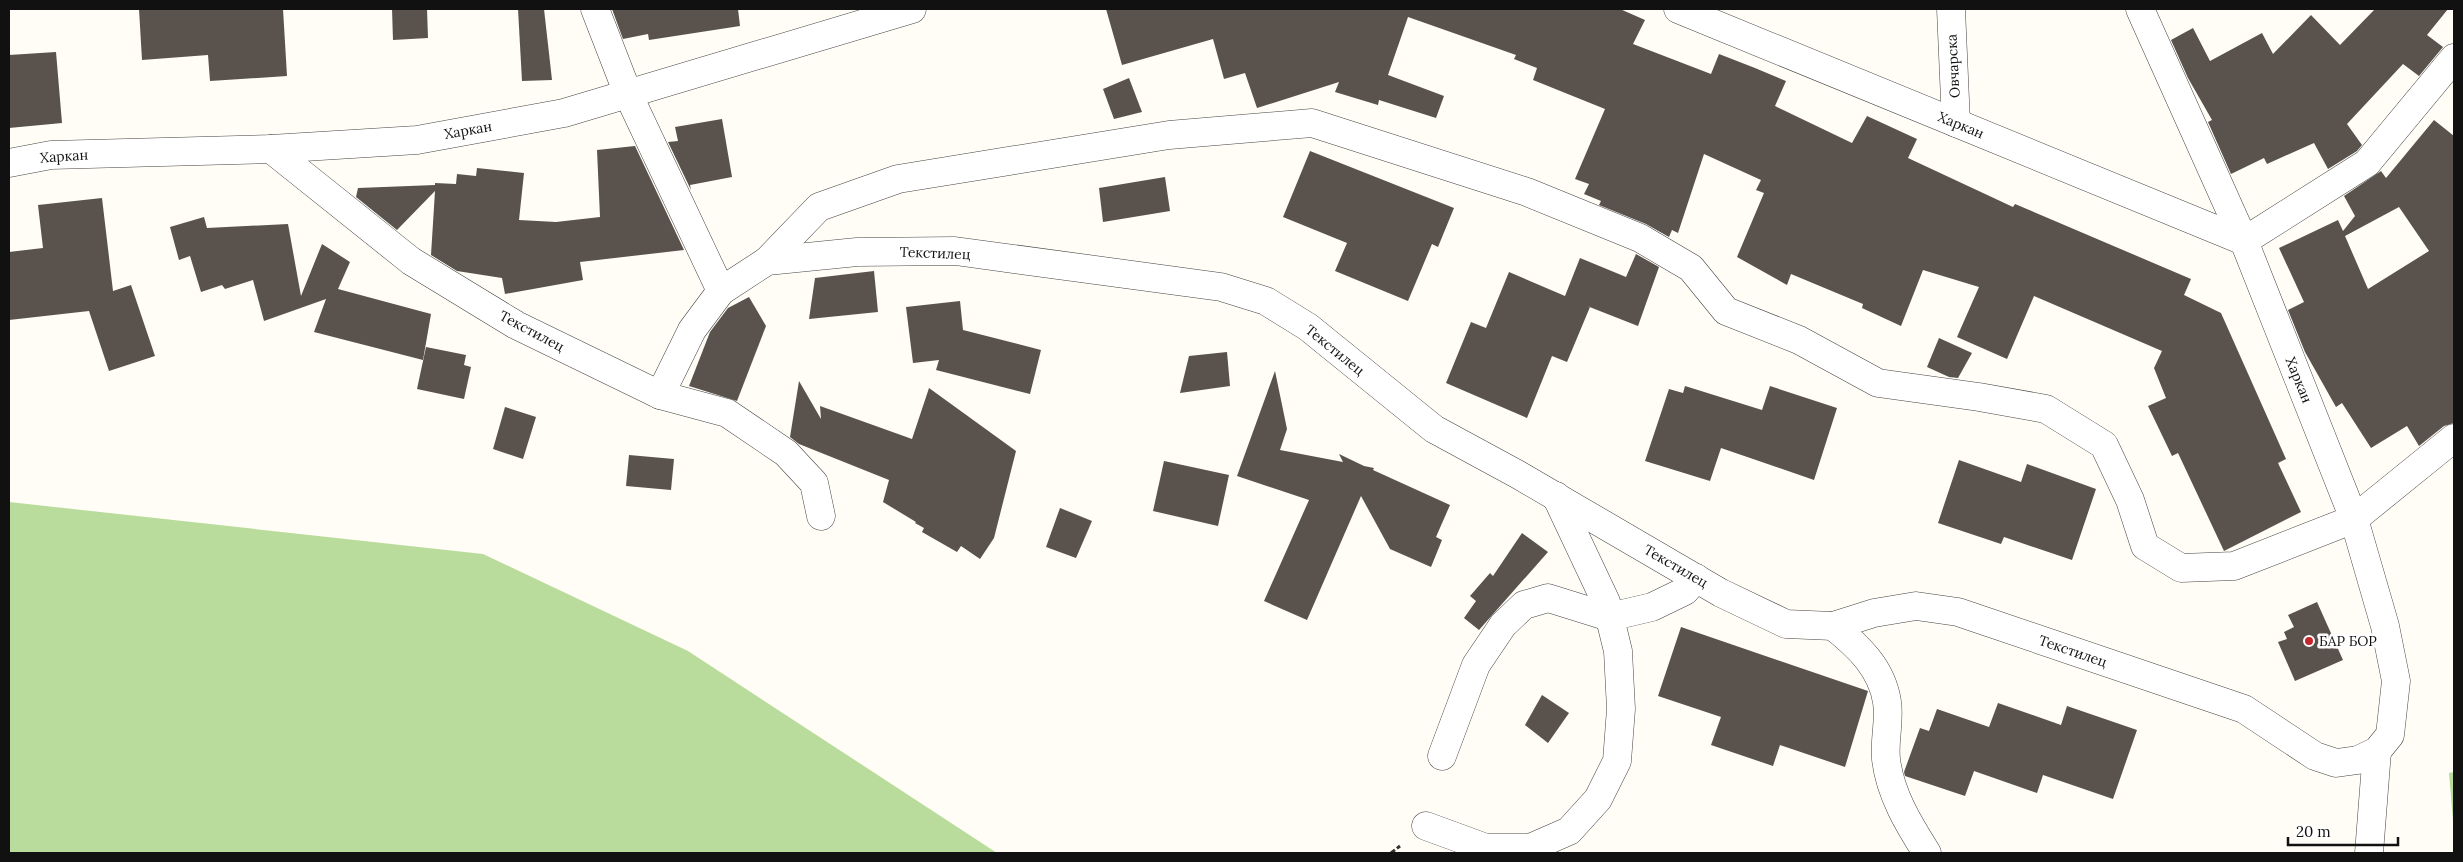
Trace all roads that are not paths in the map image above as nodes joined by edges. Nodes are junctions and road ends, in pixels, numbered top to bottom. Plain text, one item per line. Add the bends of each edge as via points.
1 (594, 9) edge
2 (912, 9) edge
3 (1678, 9) edge
4 (1951, 9) edge
5 (2140, 9) edge
6 (2454, 58) edge
7 (628, 94) junction
8 (1956, 123) junction
9 (271, 149) junction
10 (9, 163) edge
11 (2244, 241) junction
12 (767, 261) junction
13 (721, 291) junction
14 (660, 395) junction
15 (2454, 438) edge
16 (1556, 496) junction
17 (821, 516) dead end
18 (2354, 519) junction
19 (1696, 578) junction
20 (1610, 616) junction
21 (1833, 626) junction
22 (2376, 751) junction
23 (1442, 756) dead end
24 (1426, 826) dead end
25 (1927, 853) edge
26 (2370, 853) edge

1 - 7 street
2 - 7 street, Харкан
3 - 8 street, Харкан
4 - 8 street, Овчарска
5 - 11 street, Харкан
6 - 11 street via 2367,163
7 - 9 street, Харкан via 564,113 417,140
7 - 13 street
8 - 11 street, Харкан
9 - 10 street, Харкан via 51,155
9 - 14 street, Текстилец via 412,261 516,325
11 - 18 street, Харкан
12 - 13 street, Текстилец
12 - 16 street, Текстилец via 857,252 954,251 1222,287 1266,301 1308,326 1434,429
12 - 18 street, Текстилец via 819,207 898,179 1169,135 1312,123 1527,192 1640,238 1691,268 1726,311 1799,340 1878,383 2046,408 2104,445 2130,500 2145,546 2181,568 2234,566
13 - 14 street, Текстилец via 692,330
14 - 17 street via 727,413 786,452 814,483
15 - 18 street, Текстилец
16 - 19 street, Текстилец
16 - 20 street
18 - 22 street via 2385,626 2396,681 2390,735
19 - 20 street via 1685,591 1652,606
19 - 21 street, Текстилец via 1786,624
20 - 23 street via 1548,598 1524,605 1504,625 1476,665
20 - 24 street via 1618,651 1621,709 1617,761 1598,799 1569,831 1530,848 1486,848
21 - 22 street, Текстилец via 1874,613 1916,606 1958,612 2244,709 2316,756 2336,763 2358,760
21 - 25 street via 1860,648 1877,672 1888,702 1886,760 1894,792 1906,822
22 - 26 street

